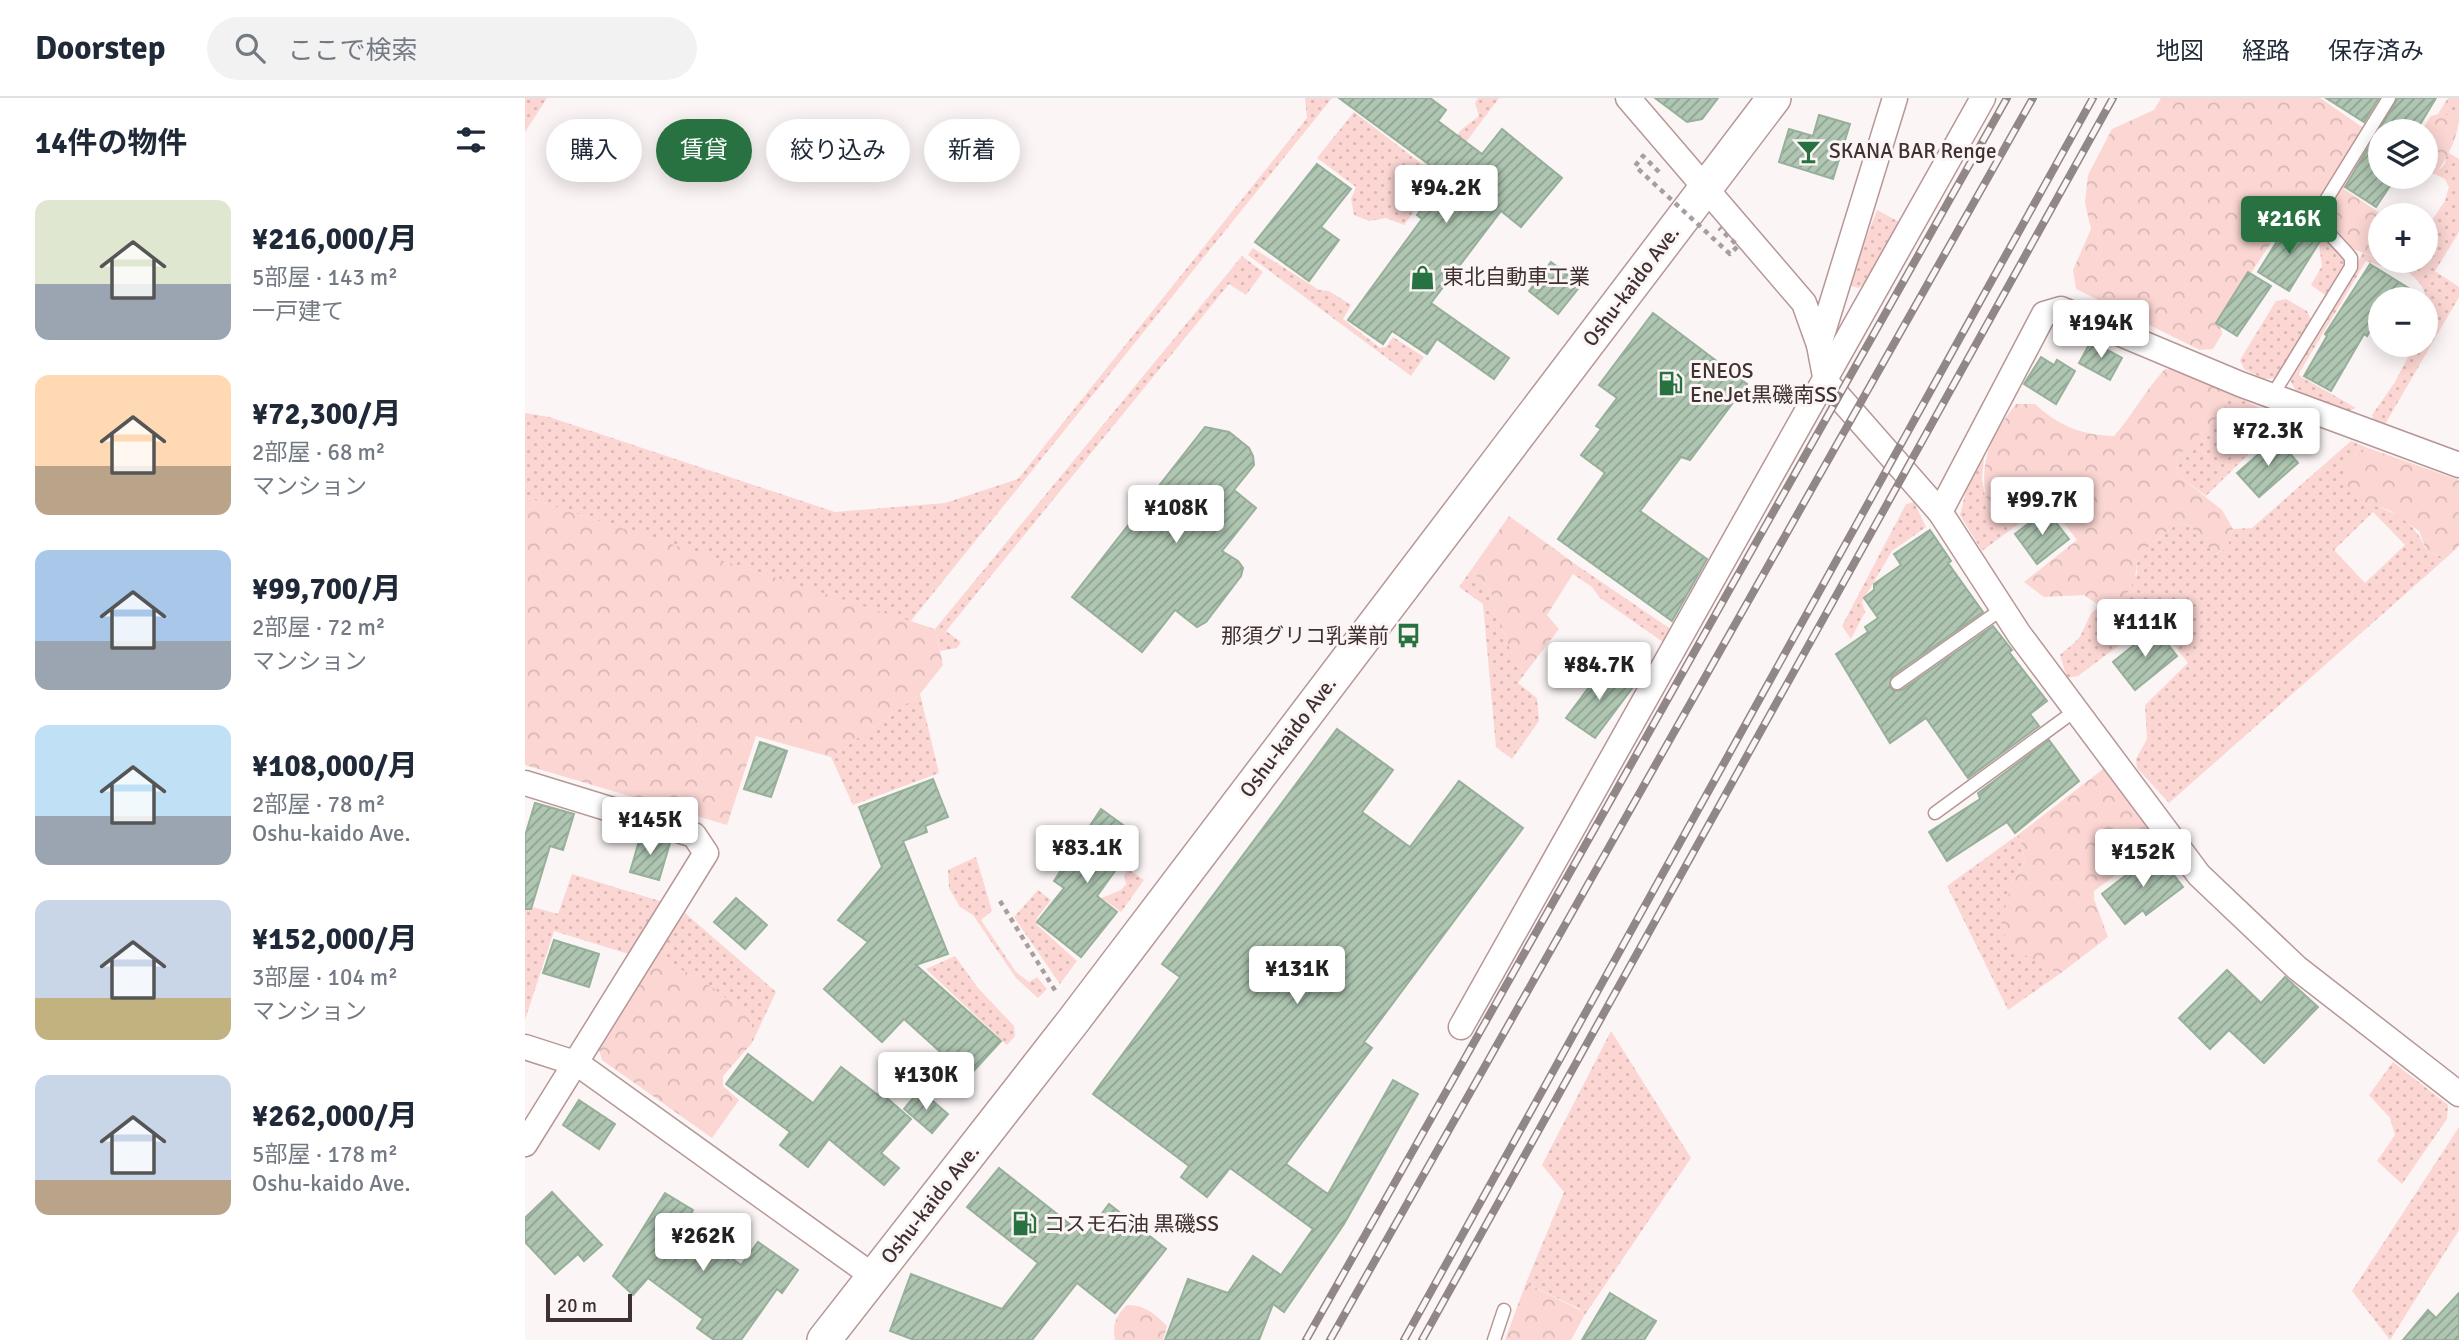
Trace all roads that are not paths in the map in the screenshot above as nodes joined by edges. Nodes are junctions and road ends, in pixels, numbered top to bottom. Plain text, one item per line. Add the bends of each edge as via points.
1 (1628, 98) edge
2 (1774, 98) edge
3 (1895, 98) edge
4 (1983, 98) edge
5 (2389, 98) edge
6 (1705, 190) junction
7 (1819, 345) junction
8 (1826, 382) junction
9 (2272, 396) junction
10 (2459, 465) edge
11 (1940, 512) junction
12 (2002, 609) junction
13 (1897, 683) dead end
14 (2075, 710) junction
15 (525, 783) edge
16 (1935, 813) dead end
17 (1461, 1027) dead end
18 (525, 1047) edge
19 (578, 1063) junction
20 (2459, 1094) edge
21 (525, 1144) edge
22 (873, 1276) junction
23 (1504, 1310) dead end
24 (824, 1340) edge
25 (1494, 1340) edge

1 - 6 street
2 - 6 main road, Oshu-kaido Ave.
3 - 7 street
4 - 8 street
5 - 9 lane via 2323,205 2325,228 2351,258 2351,267
6 - 7 street via 1804,303
6 - 22 main road, Oshu-kaido Ave. via 1074,1020
7 - 8 street
8 - 11 street
8 - 17 street
9 - 10 street
9 - 11 street via 2061,309 2044,314
11 - 12 street
12 - 13 lane
12 - 14 street
14 - 16 lane
14 - 20 street via 2199,875 2297,968
15 - 19 street via 694,835 706,853
18 - 19 street
19 - 21 street
19 - 22 street
22 - 24 main road, Oshu-kaido Ave.
23 - 25 lane

